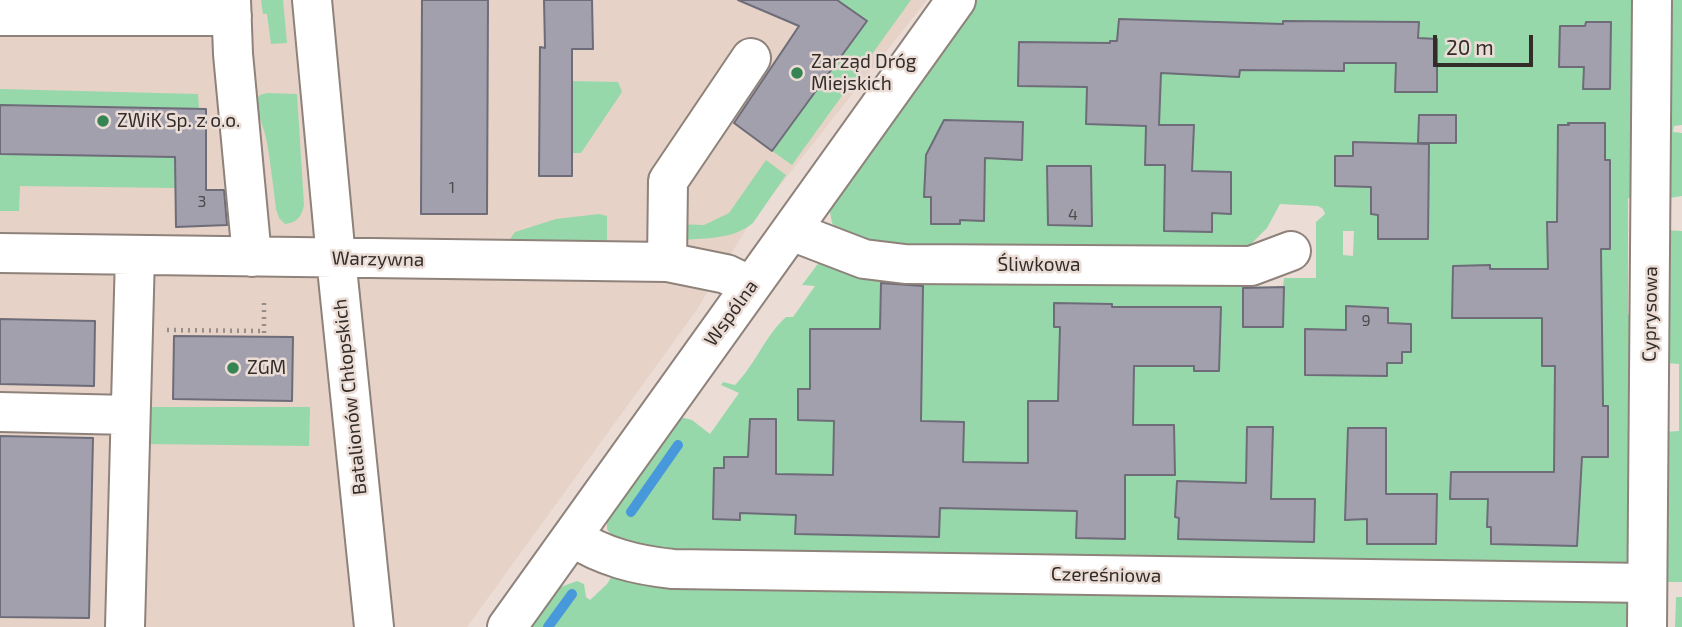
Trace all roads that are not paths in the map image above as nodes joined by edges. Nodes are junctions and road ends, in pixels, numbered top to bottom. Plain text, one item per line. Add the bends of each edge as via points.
1 (312, 0) edge
2 (956, 0) edge
3 (1652, 0) edge
4 (232, 8) edge
5 (0, 16) edge
6 (751, 58) dead end
7 (791, 231) junction
8 (1291, 251) dead end
9 (0, 253) edge
10 (135, 255) junction
11 (252, 257) junction
12 (335, 258) junction
13 (667, 262) junction
14 (751, 286) junction
15 (0, 412) edge
16 (129, 415) junction
17 (572, 537) junction
18 (1647, 583) junction
19 (125, 627) edge
20 (374, 627) edge
21 (507, 627) edge
22 (1647, 627) edge

1 - 12 street, Batalionów Chłopskich
2 - 7 street, Wspólna
3 - 18 street, Cyprysowa
4 - 5 street
4 - 11 street
6 - 13 street via 668,181
7 - 8 street, Śliwkowa via 864,259 905,264 1251,266
7 - 14 street, Wspólna
9 - 10 street, Warzywna
10 - 11 street, Warzywna
10 - 16 street
11 - 12 street, Warzywna
12 - 13 street, Warzywna
12 - 20 street, Batalionów Chłopskich
13 - 14 street, Warzywna via 726,274
14 - 17 street, Wspólna
15 - 16 street
16 - 19 street
17 - 18 street, Czereśniowa via 630,563 673,569
17 - 21 street, Wspólna
18 - 22 street, Cyprysowa

